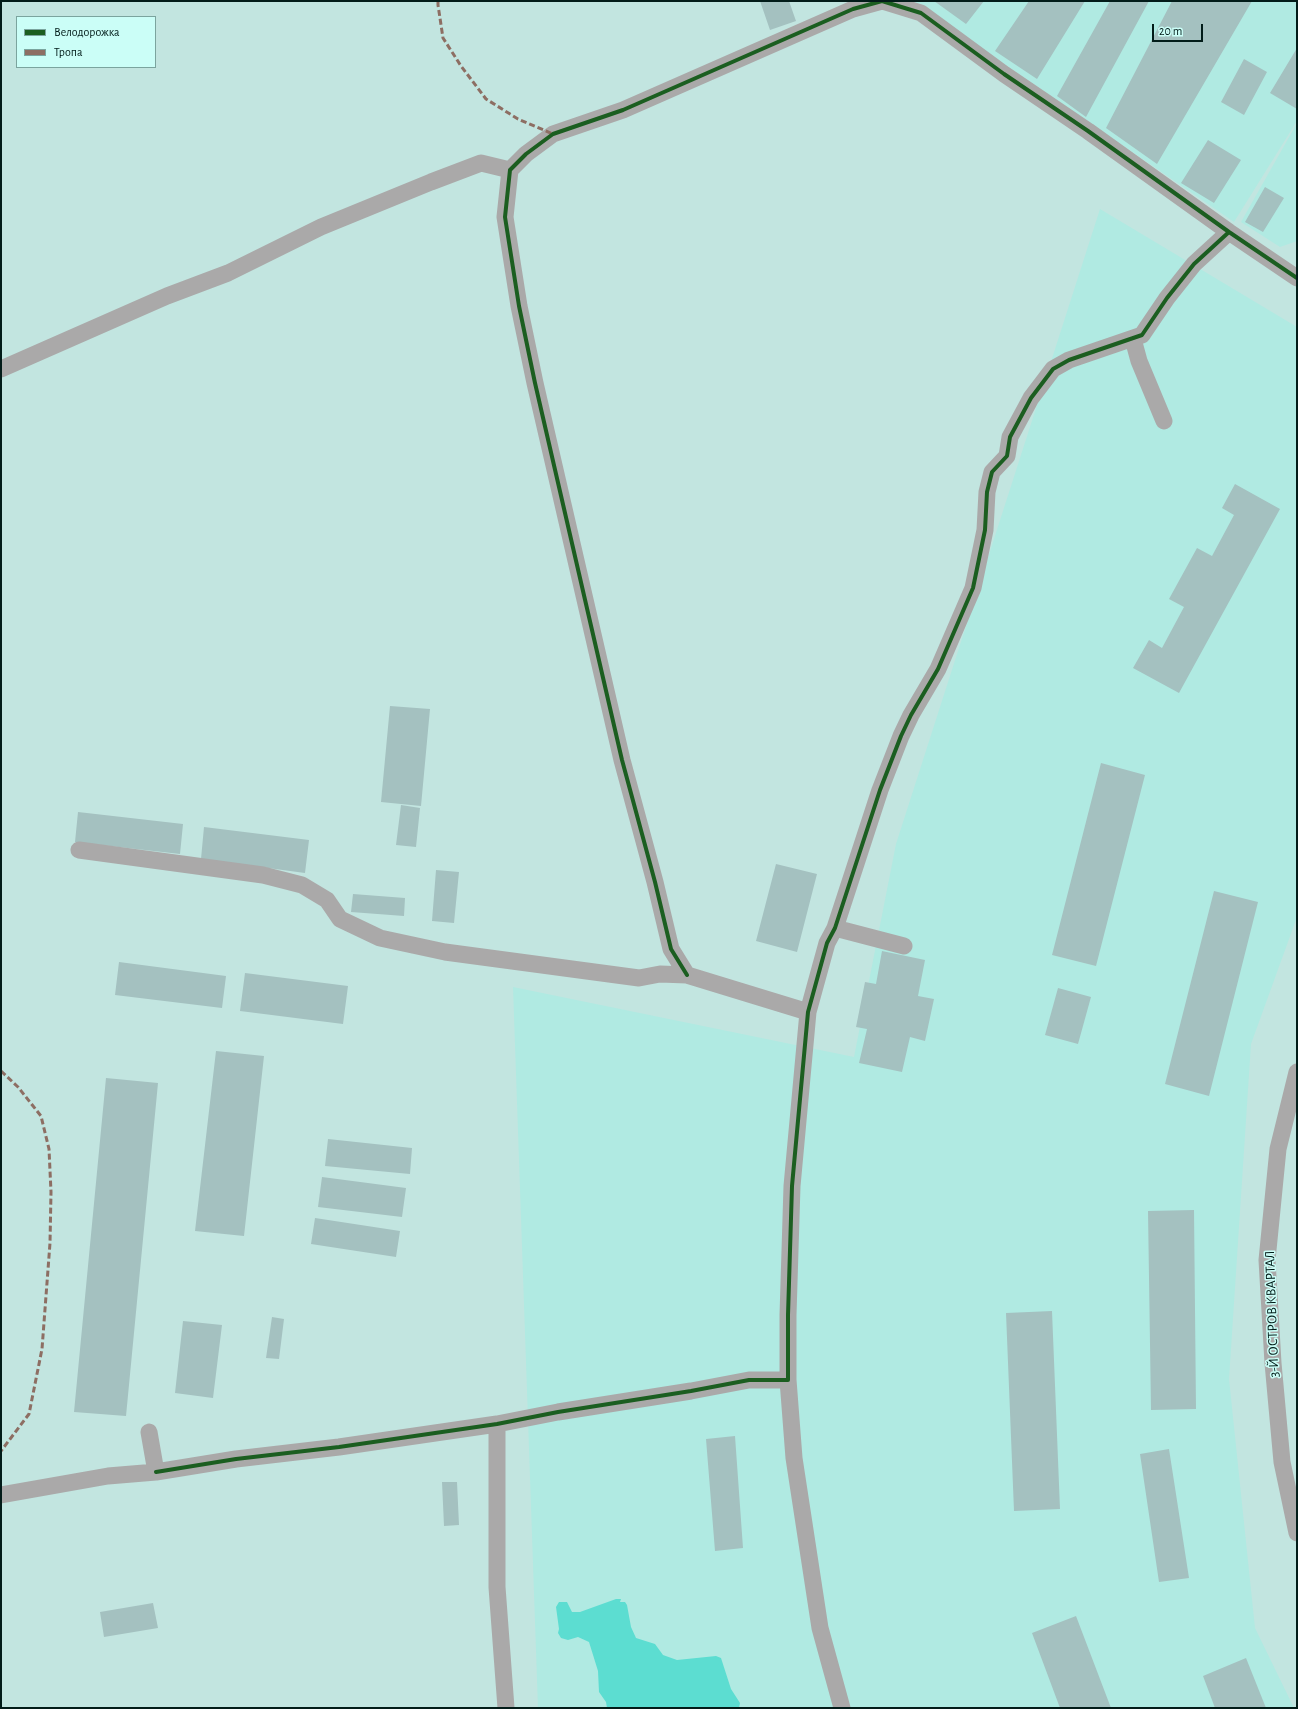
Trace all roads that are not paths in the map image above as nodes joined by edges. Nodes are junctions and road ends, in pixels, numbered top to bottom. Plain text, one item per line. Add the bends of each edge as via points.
1 (882, 1) edge
2 (921, 7) edge
3 (510, 170) junction
4 (1229, 232) junction
5 (1297, 278) edge
6 (1133, 338) junction
7 (1, 369) edge
8 (1164, 421) dead end
9 (79, 850) dead end
10 (834, 928) junction
11 (904, 946) dead end
12 (687, 975) junction
13 (808, 1012) junction
14 (1297, 1072) edge
15 (788, 1380) junction
16 (497, 1424) junction
17 (149, 1432) dead end
18 (156, 1472) junction
19 (1, 1495) edge
20 (1297, 1533) edge
21 (506, 1708) edge
22 (842, 1708) edge

1 - 2 street
1 - 3 street via 854,9 623,110 553,134
2 - 4 street via 1004,74
3 - 7 street via 481,163 438,179 321,227 228,273 167,296
3 - 12 street via 505,217 519,306 537,390 622,760 671,949
4 - 5 street
4 - 6 street via 1194,264 1142,335
6 - 8 street via 1139,361
6 - 10 street via 1069,360 1053,370 1031,398 1010,437 1007,456 992,472 987,492 985,530 973,588 938,669 901,736 880,790
9 - 12 street via 263,875 302,886 327,900 340,919 380,938 445,952 639,978 660,974
10 - 11 street
10 - 13 street via 827,943
12 - 13 street
13 - 15 street via 793,1174
14 - 20 street, 3-Й ОСТРОВ КВАРТАЛ via 1278,1149 1268,1260 1273,1363 1282,1462
15 - 16 street via 749,1380
15 - 22 street via 794,1458 820,1628
16 - 18 street
16 - 21 street via 497,1587
17 - 18 street
18 - 19 street via 108,1476

